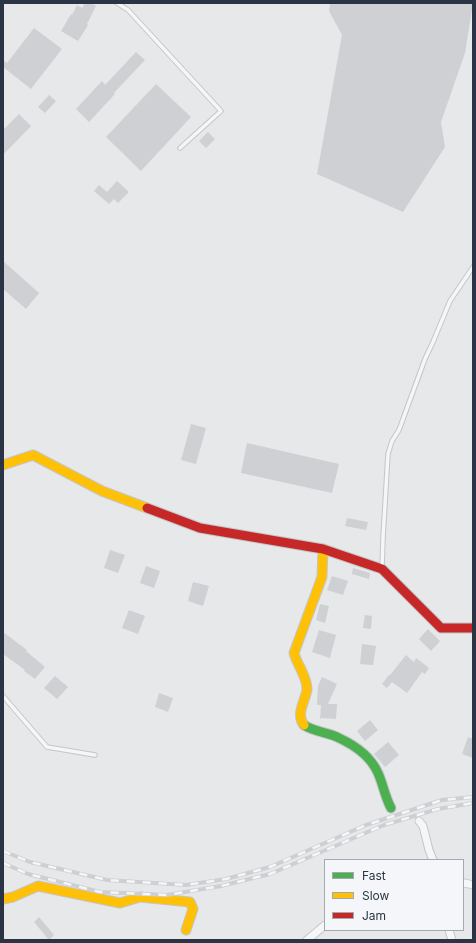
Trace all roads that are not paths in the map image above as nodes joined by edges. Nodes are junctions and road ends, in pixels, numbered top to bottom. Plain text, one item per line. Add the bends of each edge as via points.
1 (117, 3) edge
2 (180, 148) dead end
3 (473, 267) edge
4 (3, 465) edge
5 (323, 549) junction
6 (382, 569) junction
7 (473, 628) edge
8 (3, 696) edge
9 (95, 755) dead end
10 (391, 808) dead end
11 (419, 821) dead end
12 (434, 859) edge
13 (3, 899) edge
14 (324, 926) edge
15 (186, 930) dead end
16 (307, 940) edge

1 - 2 lane via 128,10 221,111
3 - 6 lane via 450,301 388,454
4 - 5 street via 33,455 102,491 200,528
5 - 6 street
5 - 10 street via 322,578 294,653 307,688 301,714 302,723 308,728 342,739 372,762 378,771
6 - 7 street via 441,628
8 - 9 lane via 46,747
11 - 12 street
13 - 15 street via 38,886 120,903 140,897 190,902 193,909
14 - 16 street

